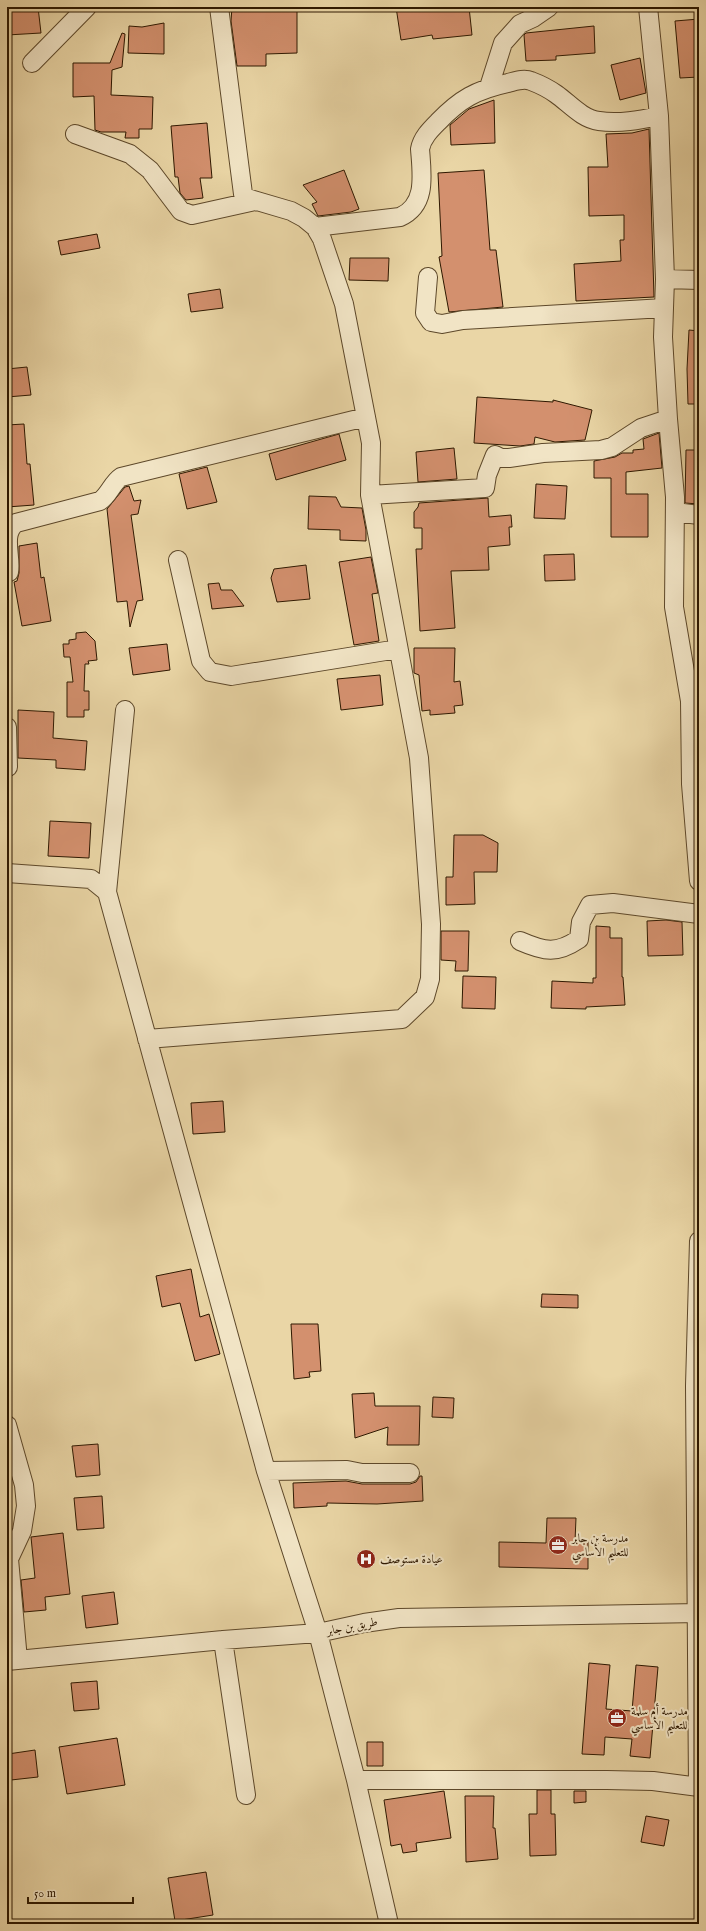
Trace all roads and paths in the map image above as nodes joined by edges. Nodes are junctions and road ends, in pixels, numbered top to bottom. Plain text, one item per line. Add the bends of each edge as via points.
1 (87, 7) edge
2 (219, 7) edge
3 (548, 7) edge
4 (648, 7) edge
5 (32, 63) dead end
6 (488, 87) junction
7 (659, 116) junction
8 (75, 134) dead end
9 (255, 201) junction
10 (315, 227) junction
11 (428, 277) dead end
12 (665, 279) junction
13 (699, 280) edge
14 (664, 308) junction
15 (366, 416) junction
16 (668, 419) junction
17 (370, 495) junction
18 (675, 512) junction
19 (699, 515) edge
20 (178, 560) dead end
21 (7, 573) edge
22 (398, 649) junction
23 (125, 710) dead end
24 (7, 726) edge
25 (8, 767) dead end
26 (697, 829) edge
27 (7, 873) edge
28 (699, 881) edge
29 (107, 892) junction
30 (699, 914) edge
31 (520, 941) dead end
32 (147, 1039) junction
33 (699, 1241) edge
34 (697, 1386) edge
35 (7, 1425) edge
36 (266, 1471) junction
37 (410, 1473) dead end
38 (698, 1613) edge
39 (318, 1633) junction
40 (223, 1640) junction
41 (13, 1660) edge
42 (356, 1780) junction
43 (699, 1787) edge
44 (246, 1795) dead end
45 (389, 1924) edge

1 - 5 street
2 - 9 street via 241,187 247,198
3 - 6 street via 520,24 503,42
4 - 7 street
6 - 7 street via 519,80 532,81 554,93 577,112 598,121 633,121
6 - 10 street via 454,105 427,133 420,149 421,193 409,213 400,217
7 - 12 street
8 - 9 street via 130,154 150,170 186,214 196,215
9 - 10 street via 291,211
10 - 15 street via 328,252 344,304
11 - 14 street via 425,313 431,322 442,324 463,320
12 - 13 street
12 - 14 street
14 - 16 street via 663,337
15 - 17 street via 371,443
15 - 21 street via 120,477 100,501 12,525 8,536 11,565
16 - 17 street via 641,428 612,447 601,450 543,453 509,458 495,455 485,488
16 - 18 street
17 - 22 street
18 - 19 street
18 - 26 street via 674,607 690,701 691,784
20 - 22 street via 201,661 210,672 231,676
22 - 32 street via 419,766 431,924 430,979 424,997 402,1019
23 - 29 street
24 - 25 street
26 - 28 street
27 - 29 street via 91,879
29 - 32 street
30 - 31 street via 601,903 590,905 581,922 579,939 566,948 553,951 532,947
32 - 36 street
33 - 34 street
34 - 38 street
35 - 41 street via 24,1485 26,1506 22,1531 9,1559
36 - 37 street via 347,1470 362,1473
36 - 39 street
38 - 39 street, طريق بن جابر via 399,1618
38 - 43 street
39 - 40 street, طريق بن جابر
39 - 42 street
40 - 41 street, طريق بن جابر
40 - 44 street
42 - 43 street via 607,1780
42 - 45 street

